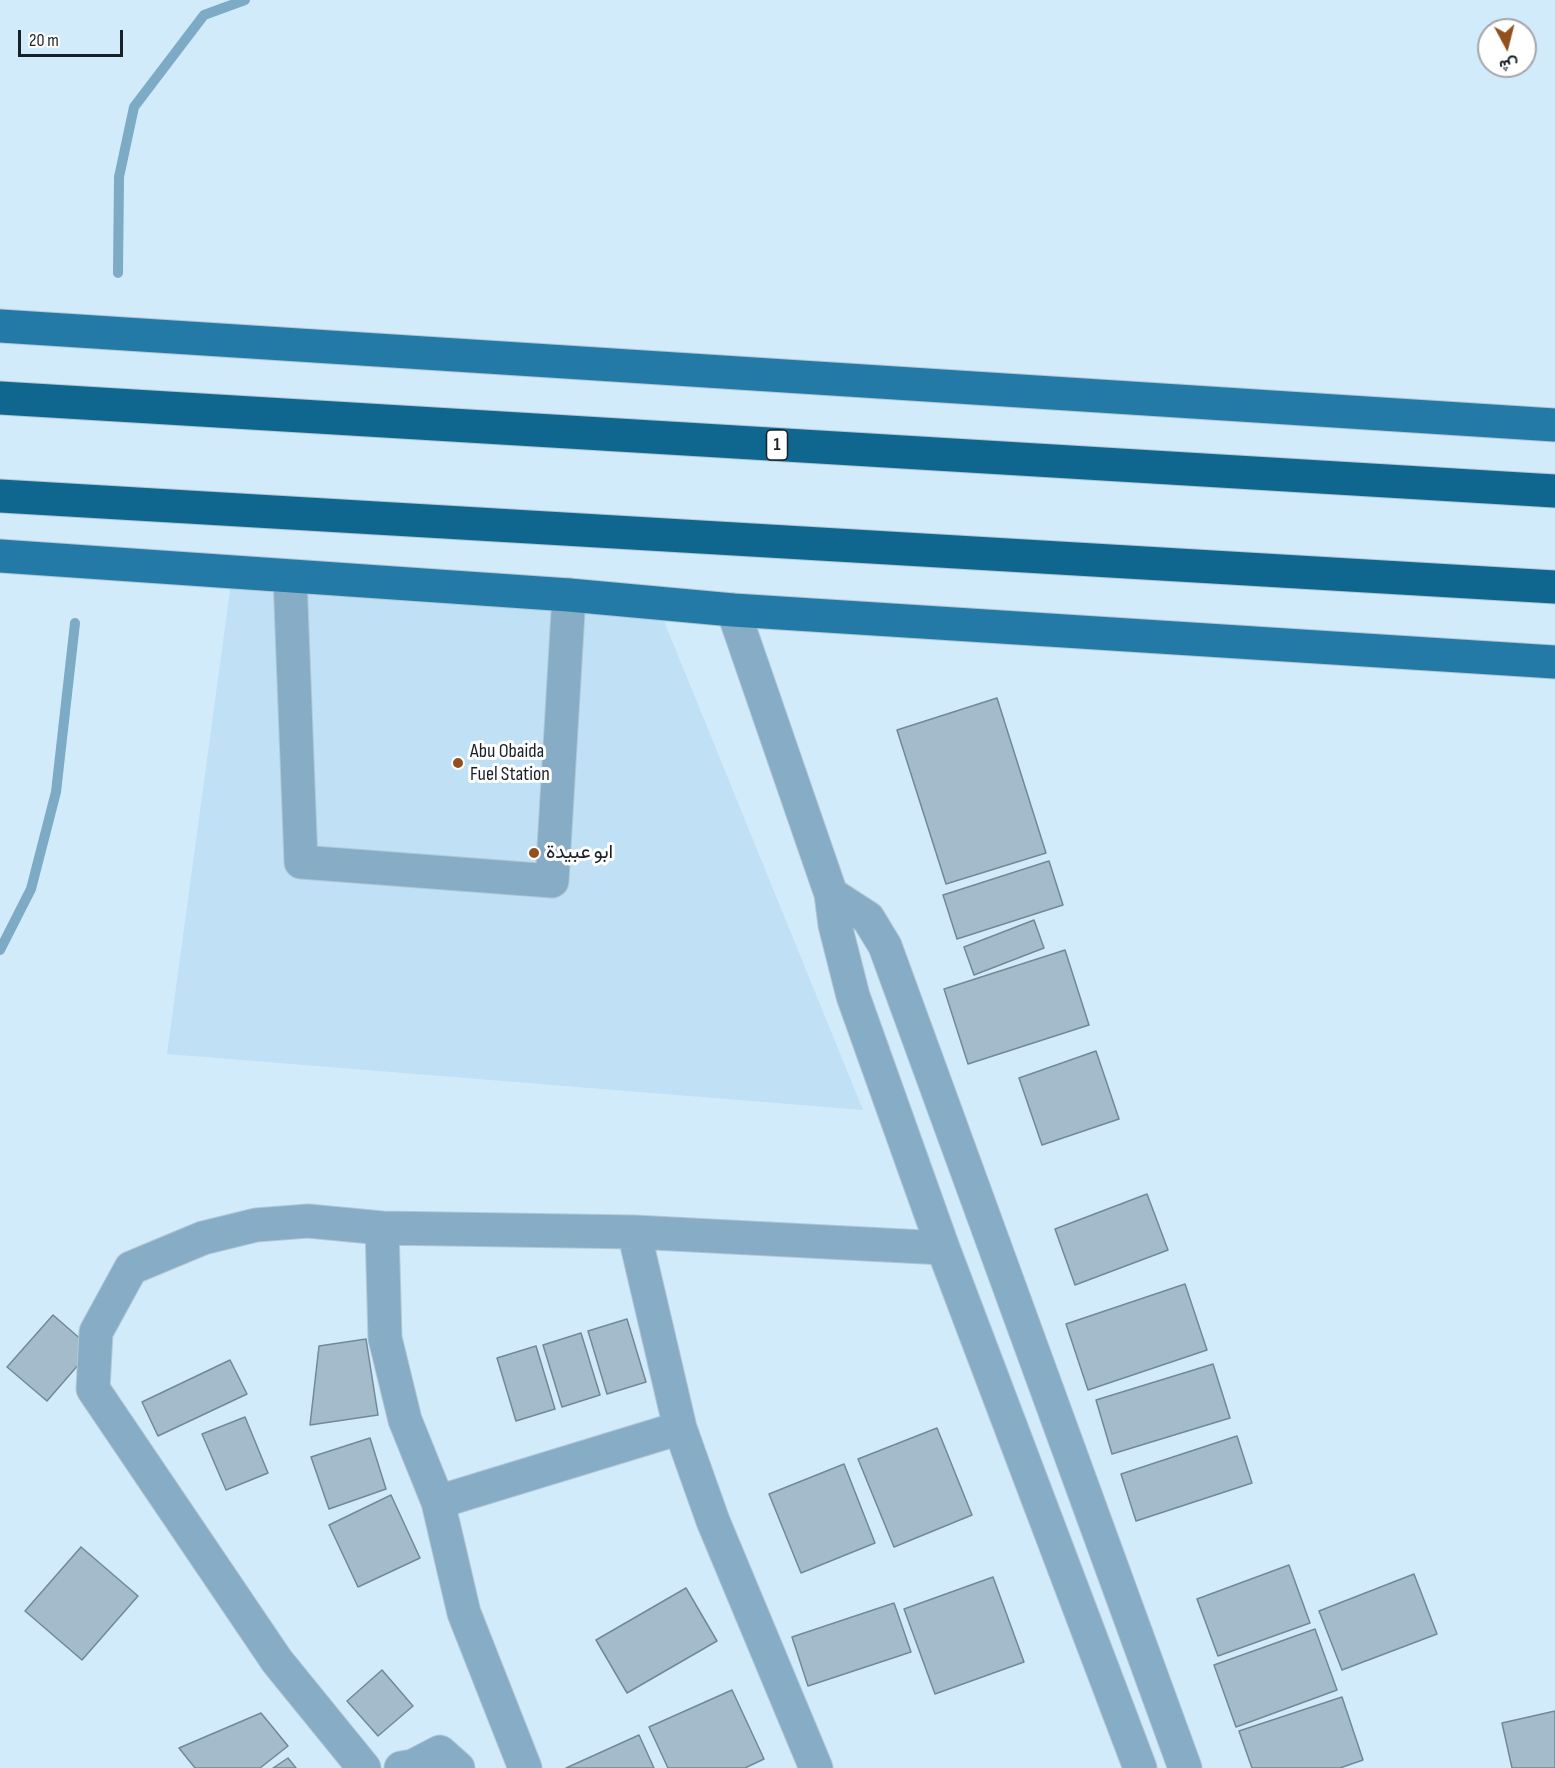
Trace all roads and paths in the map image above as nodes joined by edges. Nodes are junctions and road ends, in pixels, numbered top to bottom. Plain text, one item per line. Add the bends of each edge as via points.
1 (0, 326) edge
2 (0, 398) edge
3 (1555, 425) edge
4 (1555, 491) edge
5 (0, 496) edge
6 (0, 556) edge
7 (290, 578) junction
8 (1555, 587) edge
9 (569, 595) junction
10 (733, 610) junction
11 (1555, 662) edge
12 (831, 894) junction
13 (382, 1228) junction
14 (634, 1232) junction
15 (943, 1248) junction
16 (680, 1428) junction
17 (438, 1502) junction
18 (364, 1768) edge
19 (401, 1768) edge
20 (458, 1768) edge
21 (525, 1768) edge
22 (816, 1768) edge
23 (1140, 1768) edge
24 (1185, 1768) edge

1 - 3 main road
2 - 4 highway, 1
5 - 8 highway
6 - 7 main road
7 - 9 main road
7 - 9 street via 301,861 552,881
9 - 10 main road
10 - 11 main road
10 - 12 street
12 - 15 street via 853,996
12 - 24 street via 868,918 885,946
13 - 14 street
13 - 17 street via 384,1338 405,1420
13 - 18 street via 308,1221 256,1225 203,1238 131,1269 96,1332 93,1389 277,1661
14 - 15 street
14 - 16 street
15 - 23 street
16 - 17 street
16 - 22 street via 713,1521
17 - 21 street via 464,1613
19 - 20 street via 440,1752

